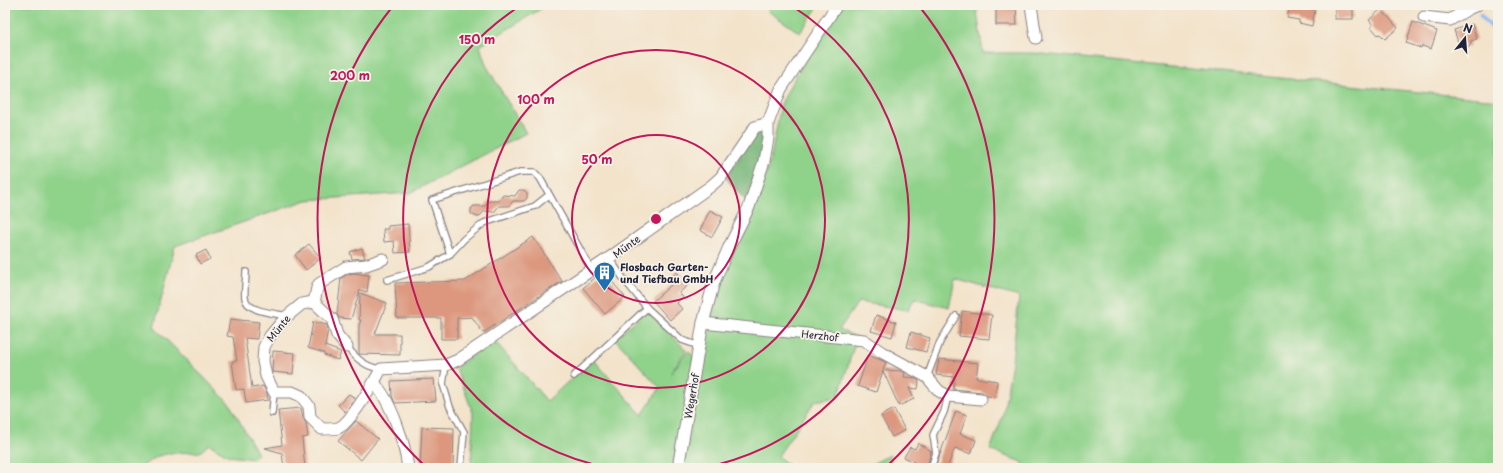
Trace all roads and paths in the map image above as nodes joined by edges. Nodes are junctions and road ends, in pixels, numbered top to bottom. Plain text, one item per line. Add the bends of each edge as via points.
1 (837, 5) edge
2 (1031, 5) edge
3 (1477, 5) edge
4 (1424, 17) dead end
5 (1036, 38) dead end
6 (768, 123) junction
7 (550, 195) junction
8 (450, 254) junction
9 (609, 258) junction
10 (383, 259) dead end
11 (591, 269) junction
12 (246, 272) dead end
13 (387, 280) dead end
14 (314, 302) junction
15 (647, 308) junction
16 (287, 316) junction
17 (956, 316) dead end
18 (703, 323) junction
19 (347, 346) joint
20 (699, 346) junction
21 (446, 366) junction
22 (381, 368) junction
23 (574, 376) dead end
24 (927, 377) junction
25 (374, 383) junction
26 (274, 392) junction
27 (948, 396) junction
28 (981, 399) dead end
29 (272, 413) dead end
30 (408, 468) edge
31 (462, 468) edge
32 (678, 468) edge
33 (931, 468) edge

1 - 6 street via 781,89
2 - 5 street
3 - 4 street via 1450,20
6 - 9 street, Münte via 755,127 721,177 711,186
6 - 18 street, Wegerhof via 764,161 749,207 714,282
7 - 8 lane via 535,206 484,224
7 - 8 lane via 534,172 520,172 432,200
7 - 11 lane
8 - 13 lane via 429,267
9 - 11 street, Münte
9 - 15 lane
10 - 14 street via 346,268 319,284
11 - 21 street, Münte
12 - 16 lane via 247,304 255,309
14 - 16 street, Münte via 302,304
14 - 19 street, Münte via 332,319 337,335
15 - 20 lane via 682,340
15 - 23 lane
16 - 26 street, Münte via 264,347 266,376
17 - 24 lane via 940,342
18 - 20 street, Wegerhof
18 - 24 street, Herzhof via 864,340
19 - 22 lane, Münte via 362,362 372,368
20 - 32 street, Wegerhof
21 - 22 street, Münte
21 - 31 lane via 443,384 450,407 464,432
22 - 25 street
24 - 27 street, Herzhof via 939,391
25 - 26 street via 352,415 338,428 322,429 310,417 309,406 300,396 292,392
25 - 30 street via 382,391 392,410
26 - 29 lane
27 - 28 street
27 - 33 lane via 944,412 933,435 936,453

